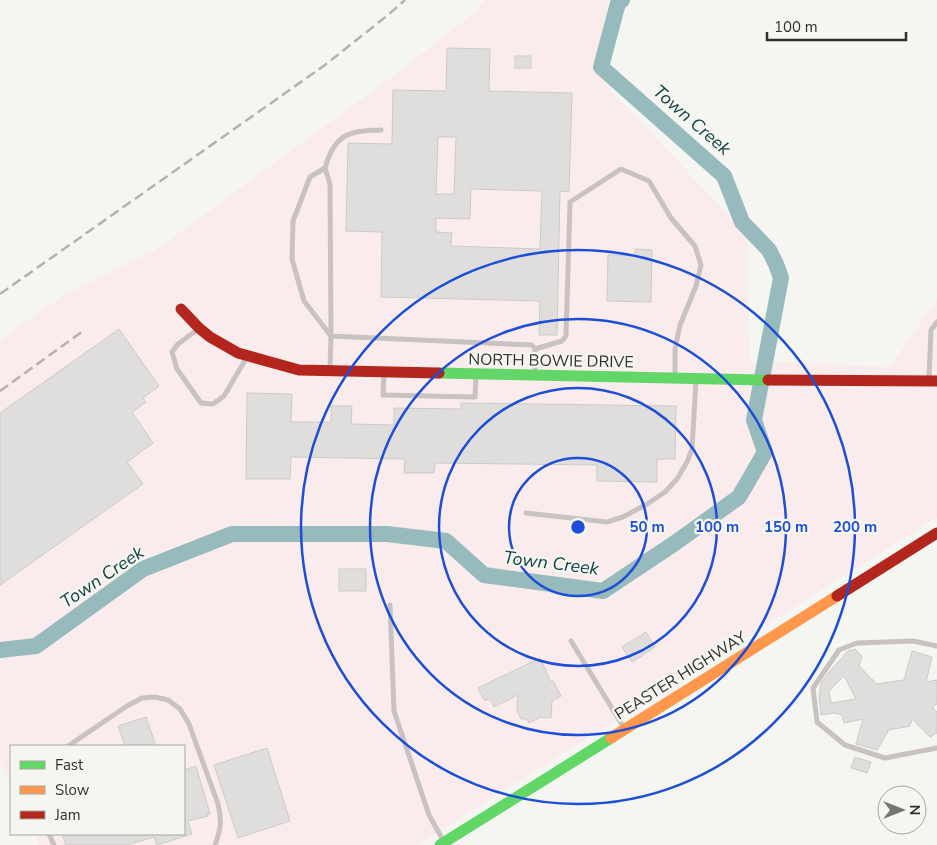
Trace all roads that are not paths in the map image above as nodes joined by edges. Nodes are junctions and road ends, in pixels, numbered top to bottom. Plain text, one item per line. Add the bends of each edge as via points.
1 (382, 130) dead end
2 (324, 168) junction
3 (182, 309) dead end
4 (937, 322) edge
5 (200, 328) junction
6 (331, 336) junction
7 (535, 349) junction
8 (247, 356) junction
9 (330, 371) junction
10 (384, 372) junction
11 (476, 374) junction
12 (535, 376) junction
13 (675, 379) junction
14 (696, 379) junction
15 (933, 381) edge
16 (526, 513) dead end
17 (937, 533) edge
18 (390, 604) dead end
19 (571, 641) dead end
20 (937, 646) edge
21 (625, 728) junction
22 (69, 745) edge
23 (937, 748) edge
24 (442, 844) edge
25 (215, 845) edge

1 - 2 lane via 358,131 336,142
2 - 6 lane via 330,184
2 - 6 lane via 310,177 293,221 292,259 304,301
3 - 5 street, NORTH BOWIE DRIVE
4 - 15 lane via 931,330
5 - 8 street, NORTH BOWIE DRIVE via 210,337
5 - 8 lane via 172,352 177,369 201,403 213,404 224,396
6 - 7 lane via 532,345
6 - 9 lane
7 - 12 lane
7 - 13 lane via 562,341 566,336 570,202 621,169 649,181 671,218 695,246 701,266 680,325 675,349
8 - 9 street, NORTH BOWIE DRIVE via 299,370
9 - 10 street, NORTH BOWIE DRIVE
10 - 11 street, NORTH BOWIE DRIVE
10 - 11 lane via 383,395 475,397
11 - 12 street, NORTH BOWIE DRIVE
12 - 13 street, NORTH BOWIE DRIVE
13 - 14 street, NORTH BOWIE DRIVE
14 - 15 street, NORTH BOWIE DRIVE
14 - 16 lane via 692,449 677,479 665,492 623,517 607,522
17 - 21 street, PEASTER HIGHWAY
18 - 24 lane via 394,711
19 - 21 lane
20 - 23 lane via 913,641 857,643 839,650 813,688 817,722 845,745 885,758
21 - 24 street, PEASTER HIGHWAY
22 - 25 lane via 142,698 168,700 180,709 189,724 218,804 221,818

